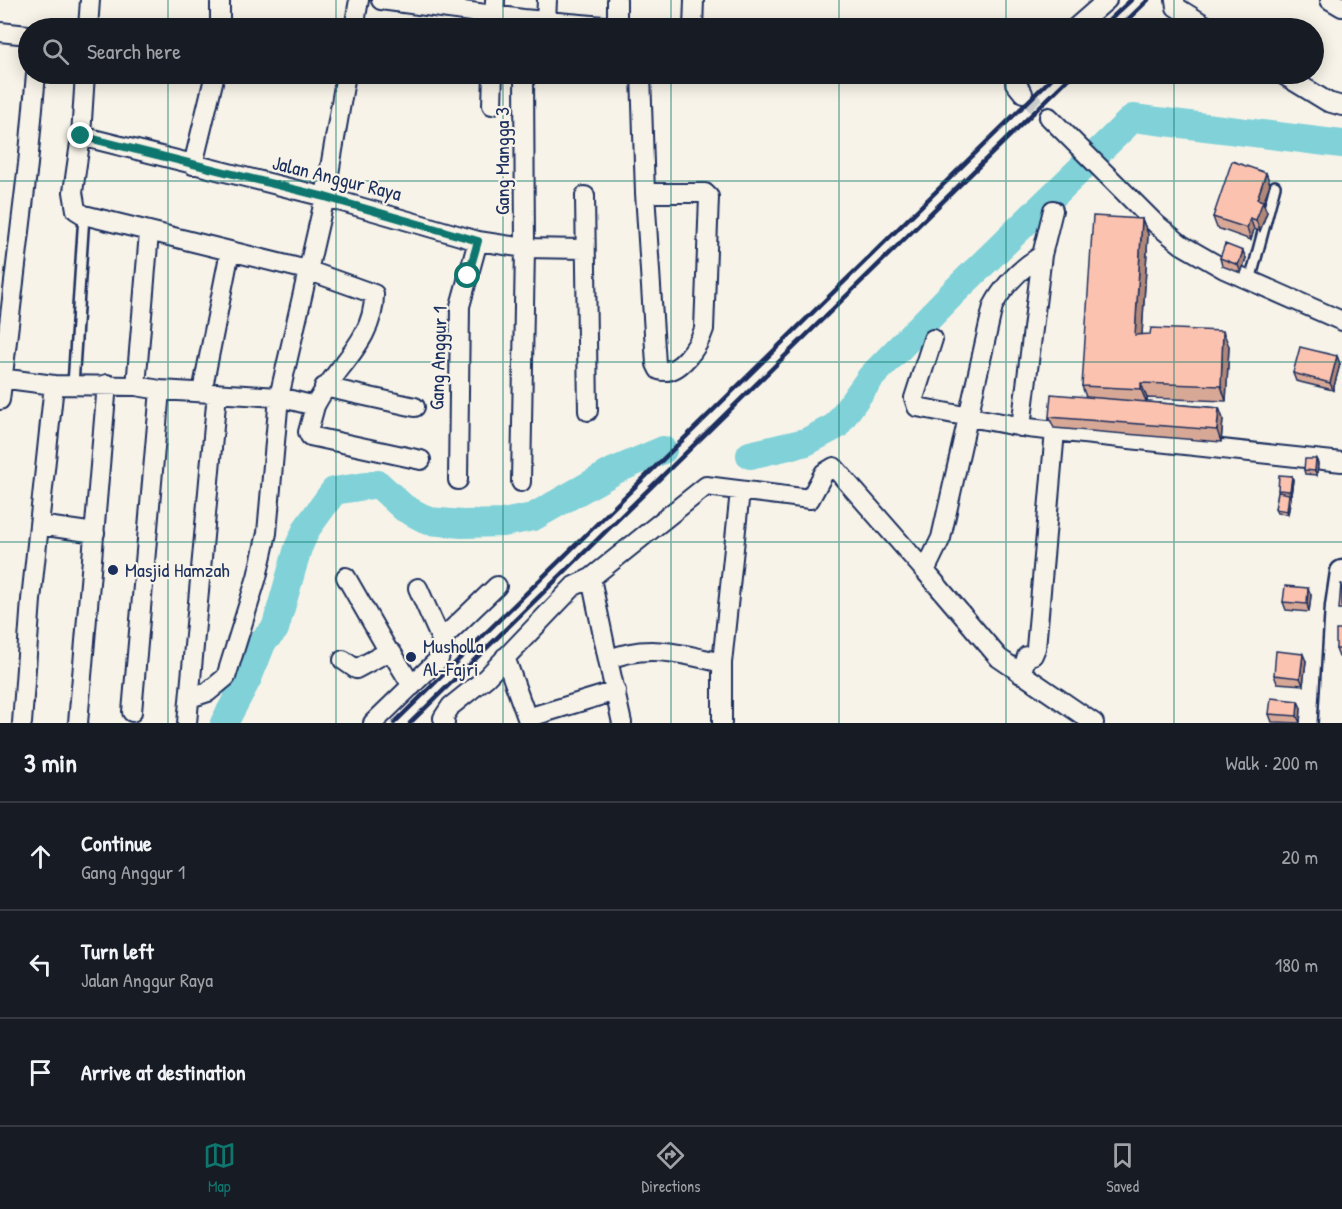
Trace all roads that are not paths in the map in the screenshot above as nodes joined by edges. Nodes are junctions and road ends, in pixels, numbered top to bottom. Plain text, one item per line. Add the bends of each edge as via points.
1 (90, 0) edge
2 (220, 0) edge
3 (359, 0) edge
4 (381, 0) edge
5 (547, 0) edge
6 (617, 0) edge
7 (694, 0) edge
8 (1107, 0) edge
9 (1175, 0) edge
10 (1330, 0) edge
11 (1342, 8) edge
12 (494, 14) edge
13 (89, 18) edge
14 (220, 18) edge
15 (356, 18) edge
16 (546, 18) edge
17 (617, 18) edge
18 (693, 18) edge
19 (1086, 18) edge
20 (1193, 18) edge
21 (0, 32) edge
22 (18, 34) edge
23 (35, 84) edge
24 (84, 84) edge
25 (213, 84) edge
26 (344, 84) edge
27 (493, 84) edge
28 (524, 84) edge
29 (641, 84) edge
30 (1016, 84) edge
31 (1298, 84) edge
32 (1023, 93) tunnel mouth
33 (492, 105) dead end
34 (1342, 106) edge
35 (1049, 117) tunnel mouth
36 (81, 136) junction
37 (193, 165) junction
38 (1275, 186) dead end
39 (645, 193) junction
40 (585, 196) dead end
41 (325, 197) junction
42 (1053, 210) dead end
43 (84, 215) junction
44 (149, 233) junction
45 (478, 241) junction
46 (525, 248) junction
47 (584, 249) junction
48 (230, 250) junction
49 (1042, 255) junction
50 (307, 270) junction
51 (1250, 281) junction
52 (1342, 321) edge
53 (933, 339) dead end
54 (1, 379) edge
55 (107, 384) junction
56 (54, 385) junction
57 (73, 385) junction
58 (136, 386) junction
59 (324, 387) junction
60 (160, 390) junction
61 (209, 392) junction
62 (279, 397) junction
63 (0, 400) edge
64 (315, 406) junction
65 (415, 407) dead end
66 (588, 411) dead end
67 (969, 416) junction
68 (1021, 426) junction
69 (1055, 431) junction
70 (421, 460) dead end
71 (1342, 462) edge
72 (458, 480) dead end
73 (521, 482) dead end
74 (740, 491) junction
75 (39, 525) junction
76 (94, 533) junction
77 (925, 571) junction
78 (1342, 572) edge
79 (346, 577) dead end
80 (591, 578) junction
81 (497, 586) dead end
82 (418, 588) dead end
83 (444, 646) junction
84 (389, 652) junction
85 (505, 657) junction
86 (343, 660) dead end
87 (608, 660) junction
88 (722, 663) junction
89 (1021, 674) junction
90 (1337, 679) edge
91 (412, 686) junction
92 (616, 691) junction
93 (189, 698) junction
94 (132, 712) dead end
95 (528, 721) edge
96 (22, 723) edge
97 (78, 723) edge
98 (187, 723) edge
99 (373, 723) edge
100 (445, 723) edge
101 (622, 723) edge
102 (722, 723) edge
103 (1094, 723) edge
104 (1330, 723) edge

1 - 13 street
2 - 14 street
3 - 15 street
4 - 12 street
5 - 16 street
6 - 17 street
7 - 18 street
8 - 19 street
9 - 20 street via 1176,8
10 - 11 street
21 - 22 street
23 - 54 street
24 - 36 street
25 - 37 street
26 - 41 street
27 - 33 street
28 - 46 street, Gang Mangga 3
29 - 39 street
30 - 32 street
31 - 34 street
35 - 51 street via 1169,236
36 - 37 street, Jalan Anggur Raya
36 - 43 street via 73,192 76,210
37 - 41 street, Jalan Anggur Raya
38 - 51 lane
39 - 39 street via 656,364 665,372 697,347 704,329 709,197 705,193
40 - 47 street
41 - 45 street, Jalan Anggur Raya
41 - 50 street
42 - 49 street
43 - 44 street
43 - 57 lane
44 - 48 street
44 - 58 street
45 - 46 street, Jalan Anggur Raya
45 - 72 street, Gang Anggur 1 via 460,306
46 - 47 street, Jalan Anggur Raya
46 - 73 street, Gang Mangga 3
47 - 66 street
48 - 50 street
48 - 61 street
49 - 67 street via 1002,289 993,306
49 - 68 street
50 - 59 street via 374,294 369,327
50 - 62 street
51 - 52 street
53 - 67 street via 914,403
54 - 56 street
54 - 63 street
55 - 57 street
55 - 58 street
55 - 76 street
56 - 57 street
56 - 75 street
58 - 60 street
59 - 64 street
59 - 65 street
60 - 61 street
60 - 94 street
61 - 62 street
61 - 93 street
62 - 64 street
62 - 93 street via 267,533 257,577 226,677 207,692
64 - 70 street via 310,436
67 - 68 street
67 - 77 street via 941,538
68 - 69 street
69 - 71 street
69 - 89 street via 1036,648 1033,655 1027,656
74 - 77 street via 810,500 824,473 834,467
74 - 80 street via 711,485 701,488
74 - 88 street
75 - 76 street
75 - 96 street
76 - 97 street
77 - 89 street via 999,658
78 - 90 street via 1337,606
79 - 84 street
80 - 85 street via 564,595
80 - 87 street
81 - 83 street via 445,636
82 - 83 street
83 - 91 street via 440,659
84 - 86 street via 357,669
84 - 91 street
85 - 95 street
85 - 100 street via 451,706 443,718
87 - 88 street via 625,652 651,650
87 - 92 street
88 - 102 street
89 - 103 street
90 - 104 street
91 - 99 street
92 - 95 street
92 - 101 street
93 - 98 street

